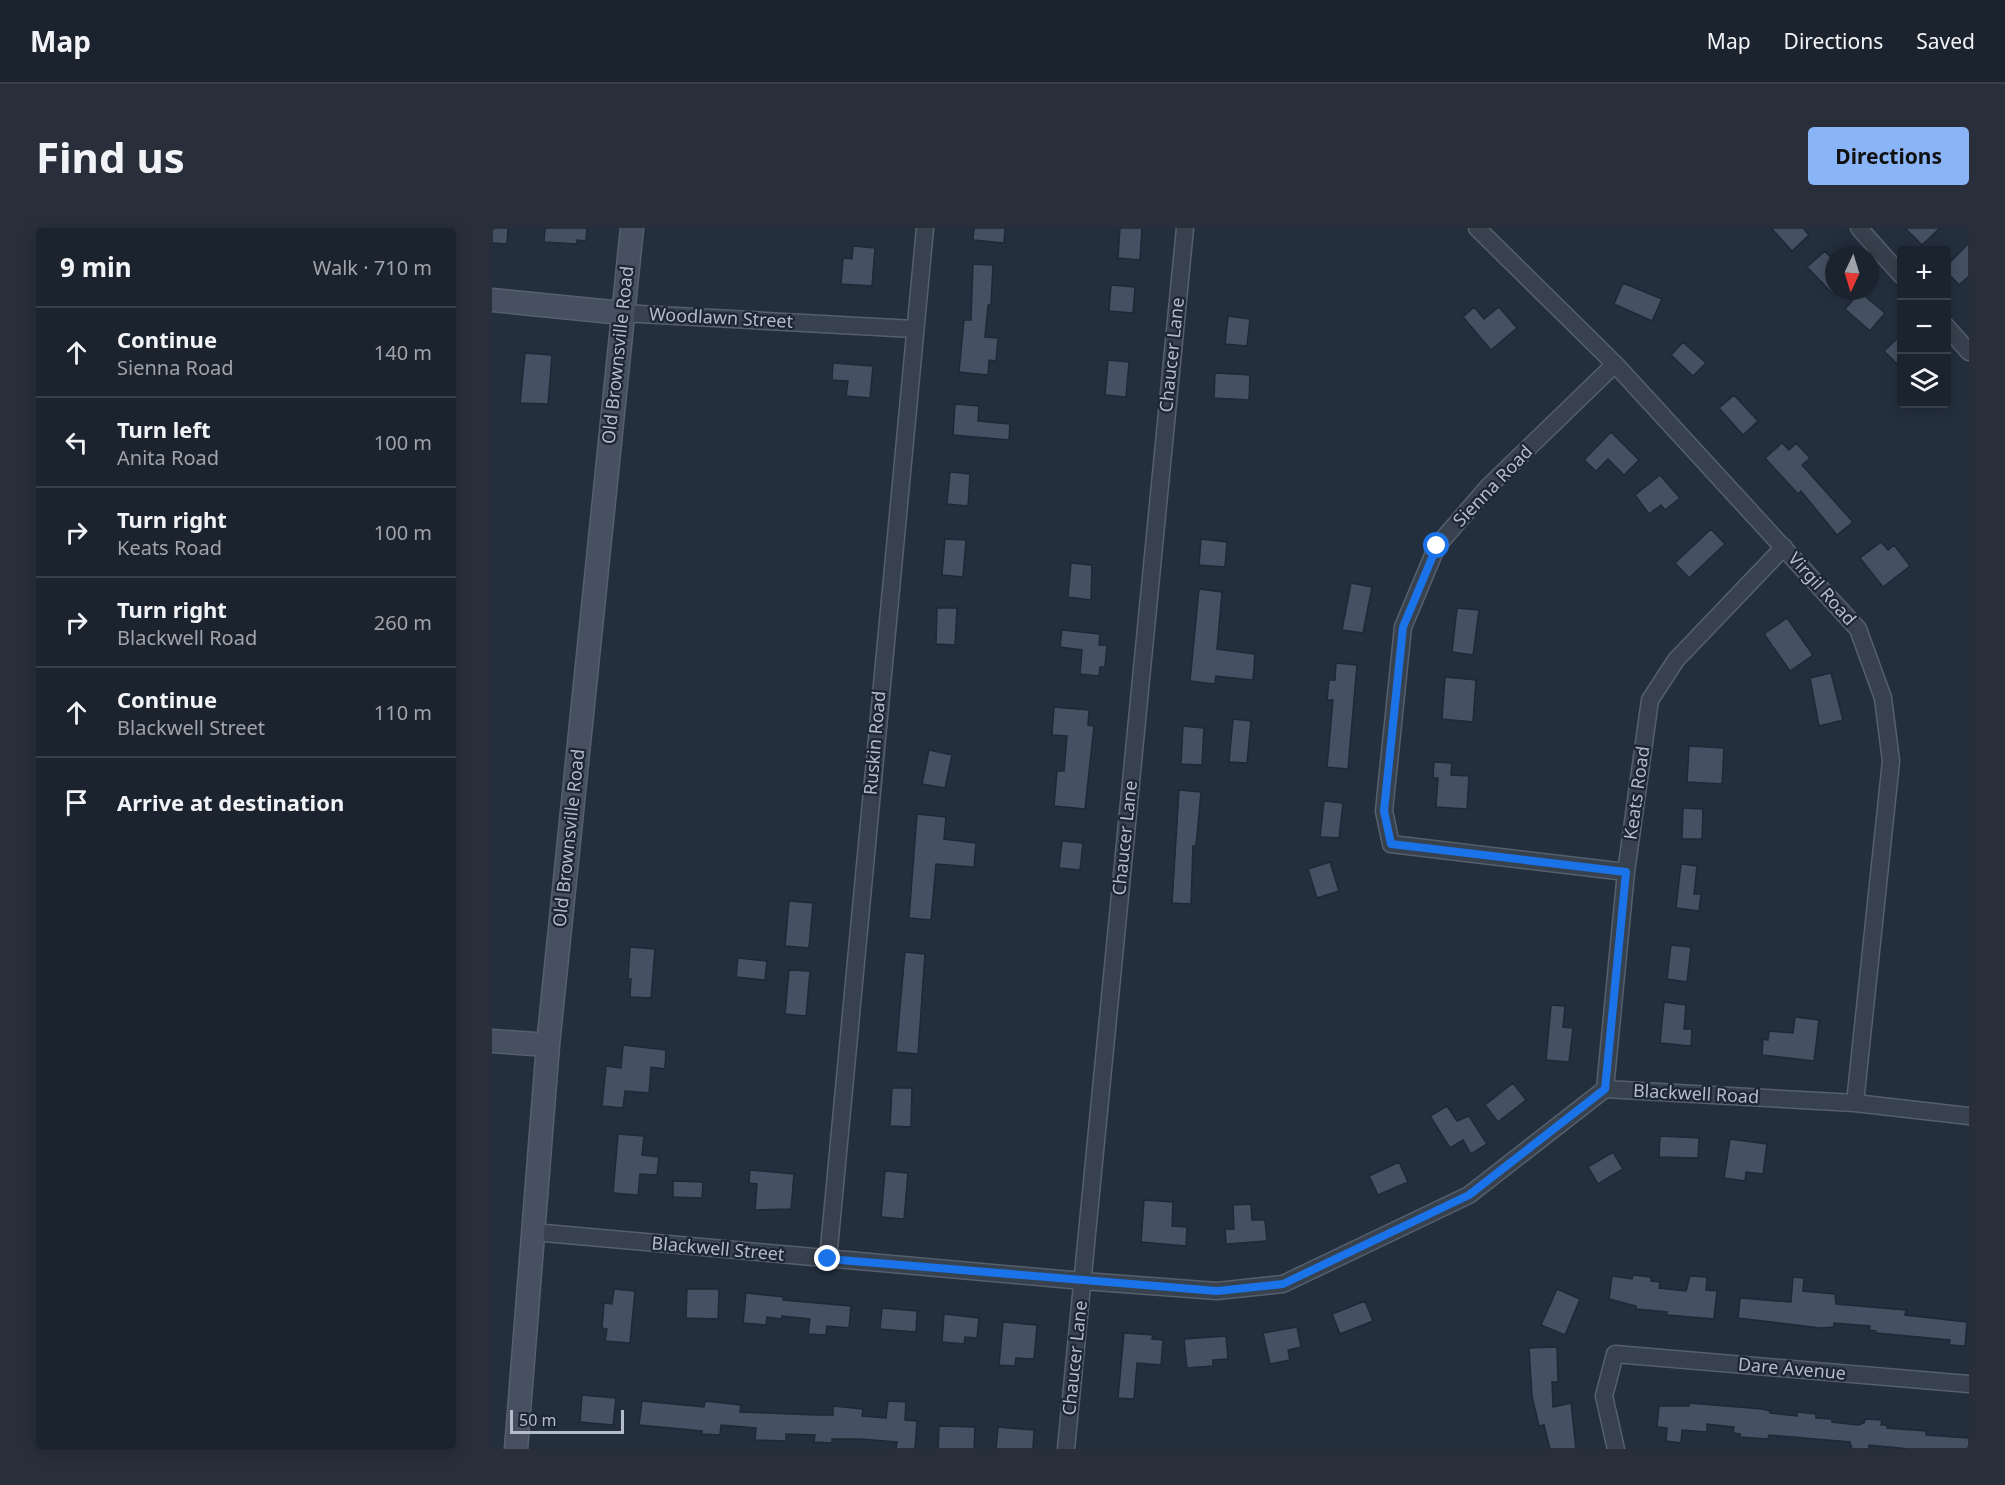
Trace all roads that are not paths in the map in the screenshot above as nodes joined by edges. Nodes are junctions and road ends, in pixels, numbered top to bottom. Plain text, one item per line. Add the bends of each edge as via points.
1 (632, 228) edge
2 (925, 228) edge
3 (1185, 228) edge
4 (1477, 228) edge
5 (1859, 228) edge
6 (1897, 270) edge
7 (492, 300) edge
8 (622, 313) junction
9 (914, 329) junction
10 (1951, 331) edge
11 (1969, 351) edge
12 (1615, 364) junction
13 (1784, 547) junction
14 (1626, 872) junction
15 (492, 1041) edge
16 (548, 1045) junction
17 (1605, 1089) junction
18 (1855, 1103) junction
19 (1969, 1116) edge
20 (533, 1232) junction
21 (828, 1259) junction
22 (1083, 1281) junction
23 (1969, 1384) edge
24 (516, 1449) edge
25 (1066, 1449) edge
26 (1616, 1449) edge

1 - 8 main road, Old Brownsville Road
2 - 9 street, Ruskin Road
3 - 22 street, Chaucer Lane
4 - 12 street, Virgil Road
5 - 6 street
7 - 8 main road, Woodlawn Street
8 - 9 street, Woodlawn Street
8 - 16 main road, Old Brownsville Road
9 - 21 street, Ruskin Road
10 - 11 street
12 - 13 street, Virgil Road
12 - 14 street, Sienna Road via 1488,487 1437,546 1403,627 1384,811 1391,844
13 - 14 street, Keats Road via 1676,660 1650,700
13 - 18 street, Virgil Road via 1858,629 1883,698 1890,761
14 - 17 street, Keats Road
15 - 16 main road
16 - 20 main road, Old Brownsville Road
17 - 18 street, Blackwell Road
17 - 22 street via 1469,1195 1283,1284 1217,1291
18 - 19 street, Blackwell Road
20 - 21 street, Blackwell Street
20 - 24 main road, Old Brownsville Road
21 - 22 street, Blackwell Street
22 - 25 street, Chaucer Lane
23 - 26 street, Dare Avenue via 1615,1354 1604,1396

